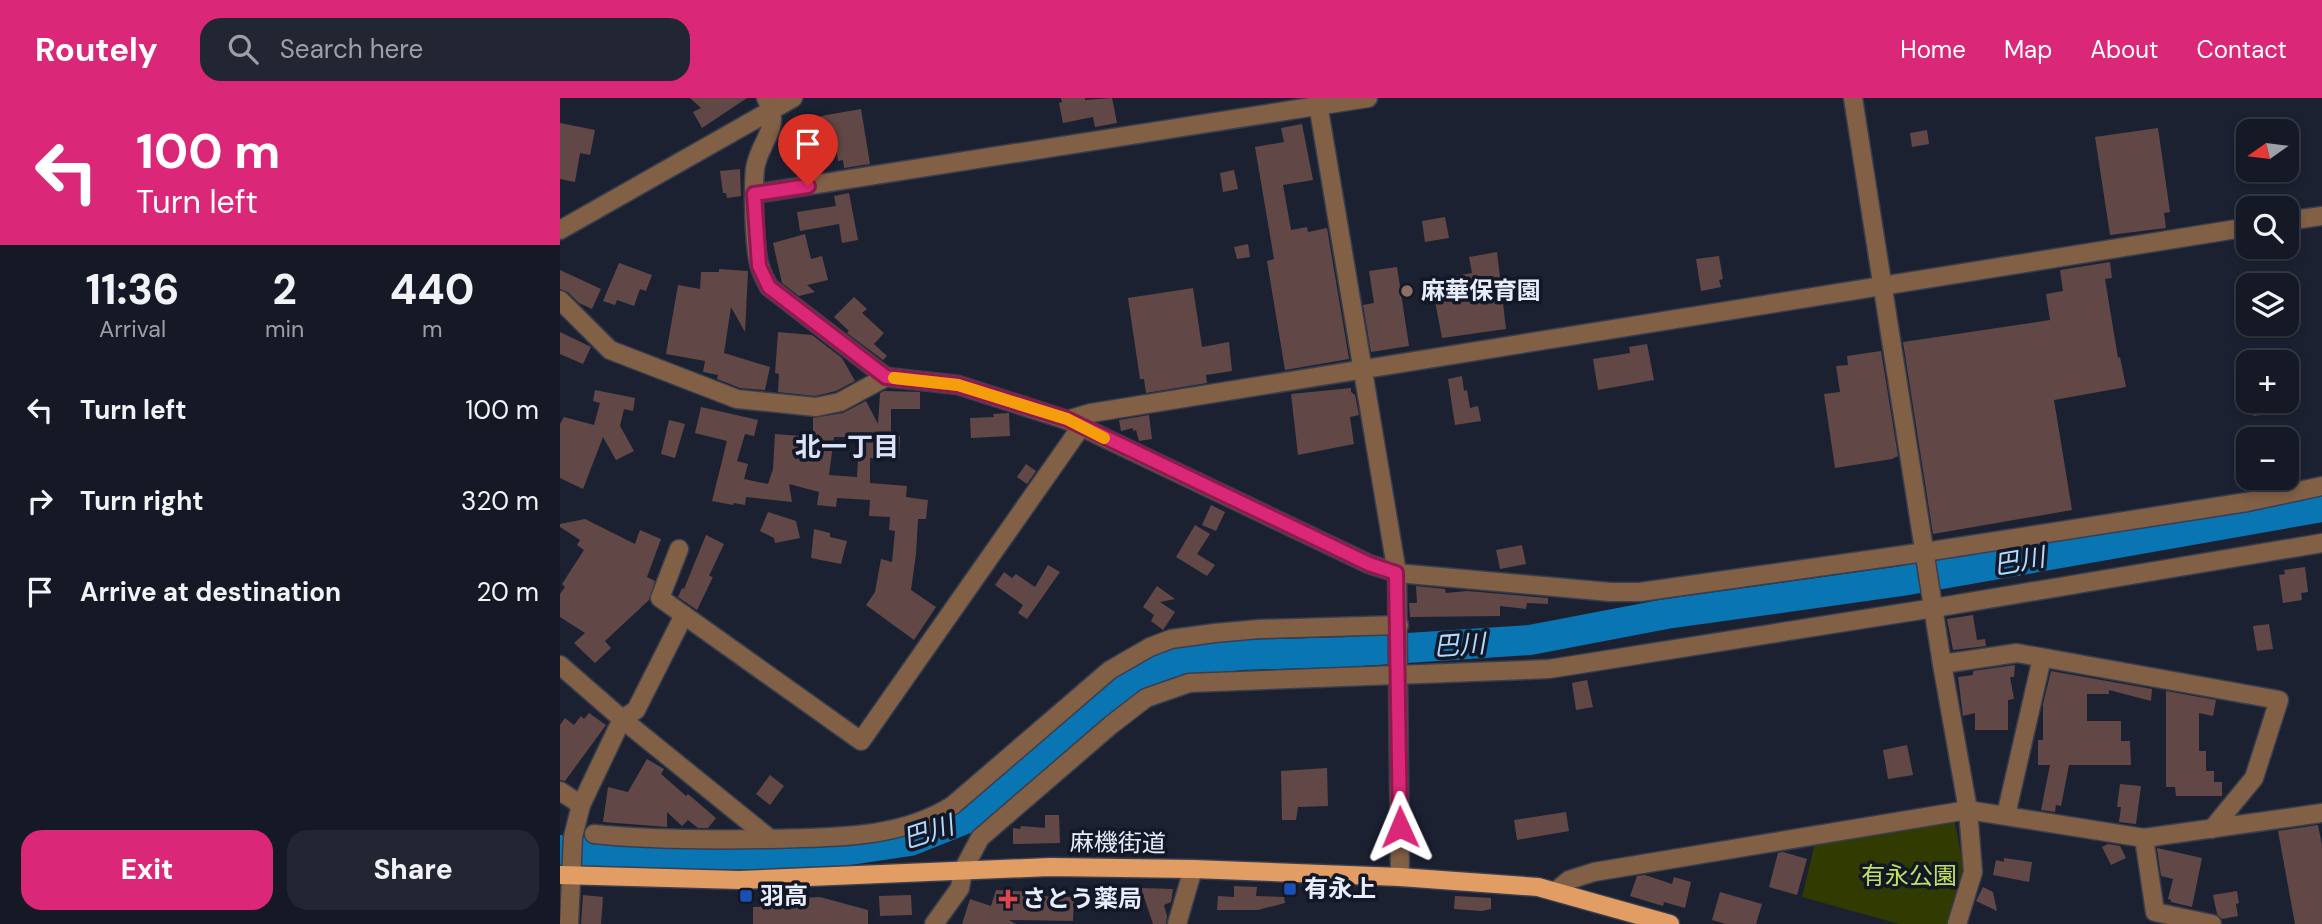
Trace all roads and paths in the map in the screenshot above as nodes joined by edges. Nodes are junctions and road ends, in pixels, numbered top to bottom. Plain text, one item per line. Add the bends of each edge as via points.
1 (793, 98) edge
2 (1368, 98) edge
3 (1853, 98) edge
4 (1317, 102) edge
5 (769, 104) edge
6 (754, 194) junction
7 (2322, 216) edge
8 (2299, 219) edge
9 (560, 230) edge
10 (2236, 230) edge
11 (1884, 287) junction
12 (560, 300) edge
13 (1362, 368) junction
14 (886, 377) junction
15 (1074, 423) junction
16 (2322, 486) edge
17 (2322, 543) edge
18 (679, 549) dead end
19 (1925, 552) junction
20 (1396, 573) junction
21 (1934, 608) junction
22 (684, 615) junction
23 (1399, 625) junction
24 (2042, 658) junction
25 (1942, 664) junction
26 (560, 665) edge
27 (1398, 676) junction
28 (622, 719) junction
29 (560, 791) edge
30 (581, 805) junction
31 (1968, 810) junction
32 (2322, 813) edge
33 (2006, 815) junction
34 (2212, 829) junction
35 (594, 834) dead end
36 (769, 838) junction
37 (2144, 838) junction
38 (1193, 869) junction
39 (963, 870) junction
40 (565, 875) edge
41 (1400, 877) junction
42 (1556, 891) junction
43 (1631, 919) edge
44 (569, 924) edge
45 (934, 924) edge
46 (1177, 924) edge
47 (1670, 924) edge
48 (1957, 924) edge
49 (2212, 924) edge

1 - 5 street
2 - 4 street
3 - 11 street
4 - 6 street
4 - 13 street
5 - 6 street via 774,122 756,166
5 - 9 street
6 - 14 street via 759,266 769,287
7 - 8 street
10 - 11 street
11 - 13 street
11 - 19 street
12 - 14 street via 610,350 737,399 816,407 840,401
13 - 15 street via 1091,413
13 - 20 street
14 - 15 street via 958,385
15 - 20 street
15 - 22 street via 861,741
16 - 19 street
17 - 21 street
18 - 22 street via 660,598
19 - 20 street via 1640,592
19 - 21 street
20 - 23 street
21 - 25 street
21 - 27 street via 1549,669
22 - 28 street via 636,710
23 - 27 street
23 - 36 street via 1259,629 1171,639 1110,670 937,815 857,835
24 - 25 street via 2017,653
24 - 33 street
24 - 34 street via 2278,700 2254,778
25 - 31 street
26 - 28 street
27 - 39 street via 1189,683 1146,698 980,838
27 - 41 street
28 - 30 street
28 - 36 street
29 - 30 street
30 - 40 street
31 - 33 street
31 - 42 street via 1594,872 1569,880
31 - 48 street via 1973,872
32 - 34 street
33 - 37 street
34 - 37 street
35 - 36 street
37 - 49 street via 2155,912
38 - 39 main road, 麻機街道
38 - 41 main road, 麻機街道
38 - 46 street
39 - 40 main road, 麻機街道 via 739,880
39 - 45 street via 960,888
40 - 44 street
41 - 42 main road, 麻機街道
42 - 43 main road, 麻機街道
43 - 47 main road, 麻機街道

